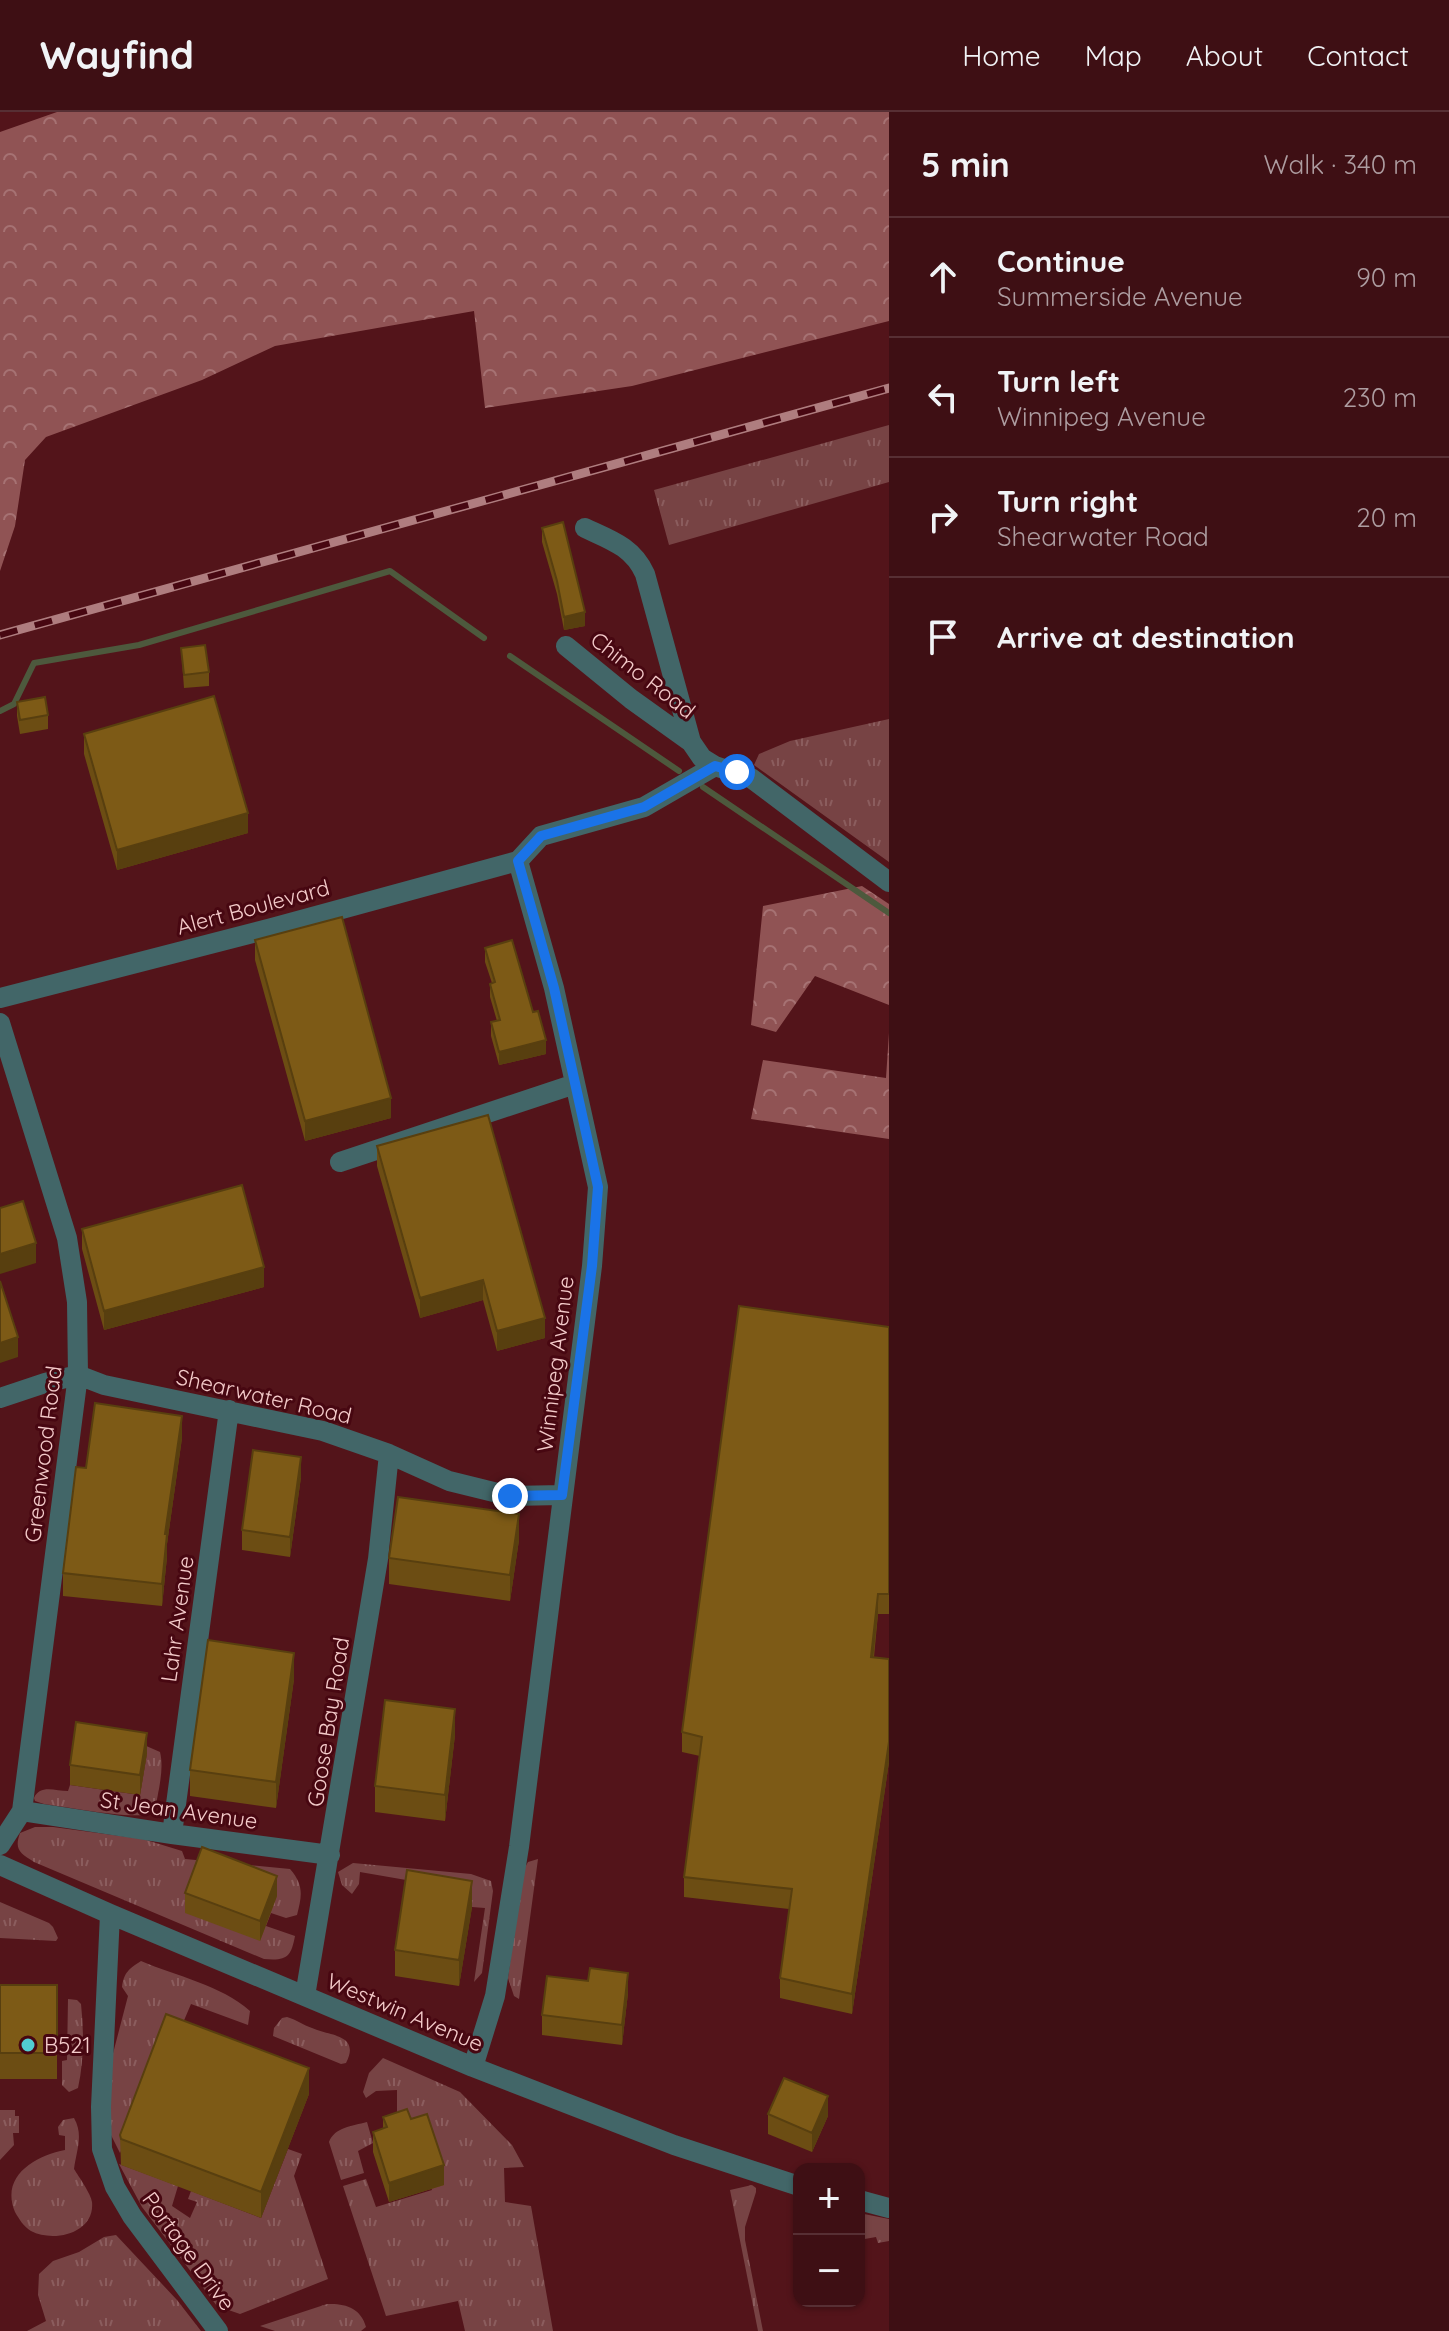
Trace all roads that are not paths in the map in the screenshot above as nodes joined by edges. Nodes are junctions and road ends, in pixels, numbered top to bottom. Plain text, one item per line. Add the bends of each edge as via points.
1 (585, 528) dead end
2 (566, 646) dead end
3 (691, 742) junction
4 (715, 766) junction
5 (518, 861) junction
6 (889, 882) edge
7 (0, 998) edge
8 (0, 1023) edge
9 (575, 1084) junction
10 (340, 1162) dead end
11 (78, 1375) junction
12 (0, 1398) edge
13 (229, 1410) junction
14 (389, 1454) junction
15 (562, 1495) junction
16 (22, 1811) junction
17 (172, 1834) junction
18 (0, 1845) edge
19 (330, 1855) junction
20 (0, 1865) edge
21 (110, 1914) junction
22 (305, 1996) junction
23 (473, 2067) junction
24 (793, 2184) edge
25 (865, 2202) edge
26 (889, 2208) edge
27 (218, 2331) edge

1 - 3 street via 638,558
2 - 3 street, Chimo Road
3 - 4 street, Chimo Road
4 - 5 street via 644,807 541,836
4 - 6 street via 751,778
5 - 7 street, Alert Boulevard
5 - 9 street, Winnipeg Avenue
8 - 11 street, Greenwood Road via 67,1238 77,1302
9 - 10 street
9 - 15 street, Winnipeg Avenue via 598,1187
11 - 12 street
11 - 13 street, Shearwater Road
11 - 16 street, Greenwood Road
13 - 14 street, Shearwater Road via 323,1431
13 - 17 street, Lahr Avenue
14 - 15 street, Shearwater Road via 449,1481 510,1496
14 - 19 street, Goose Bay Road via 378,1559
15 - 23 street, Winnipeg Avenue via 517,1862 495,1996
16 - 17 street, St Jean Avenue
16 - 18 street, Greenwood Road
17 - 19 street, St Jean Avenue
19 - 22 street, Goose Bay Road
20 - 21 street, Westwin Avenue
21 - 22 street, Westwin Avenue
21 - 27 street, Portage Drive via 102,2149 132,2216
22 - 23 street, Westwin Avenue
23 - 24 street, Westwin Avenue via 674,2145
25 - 26 street

